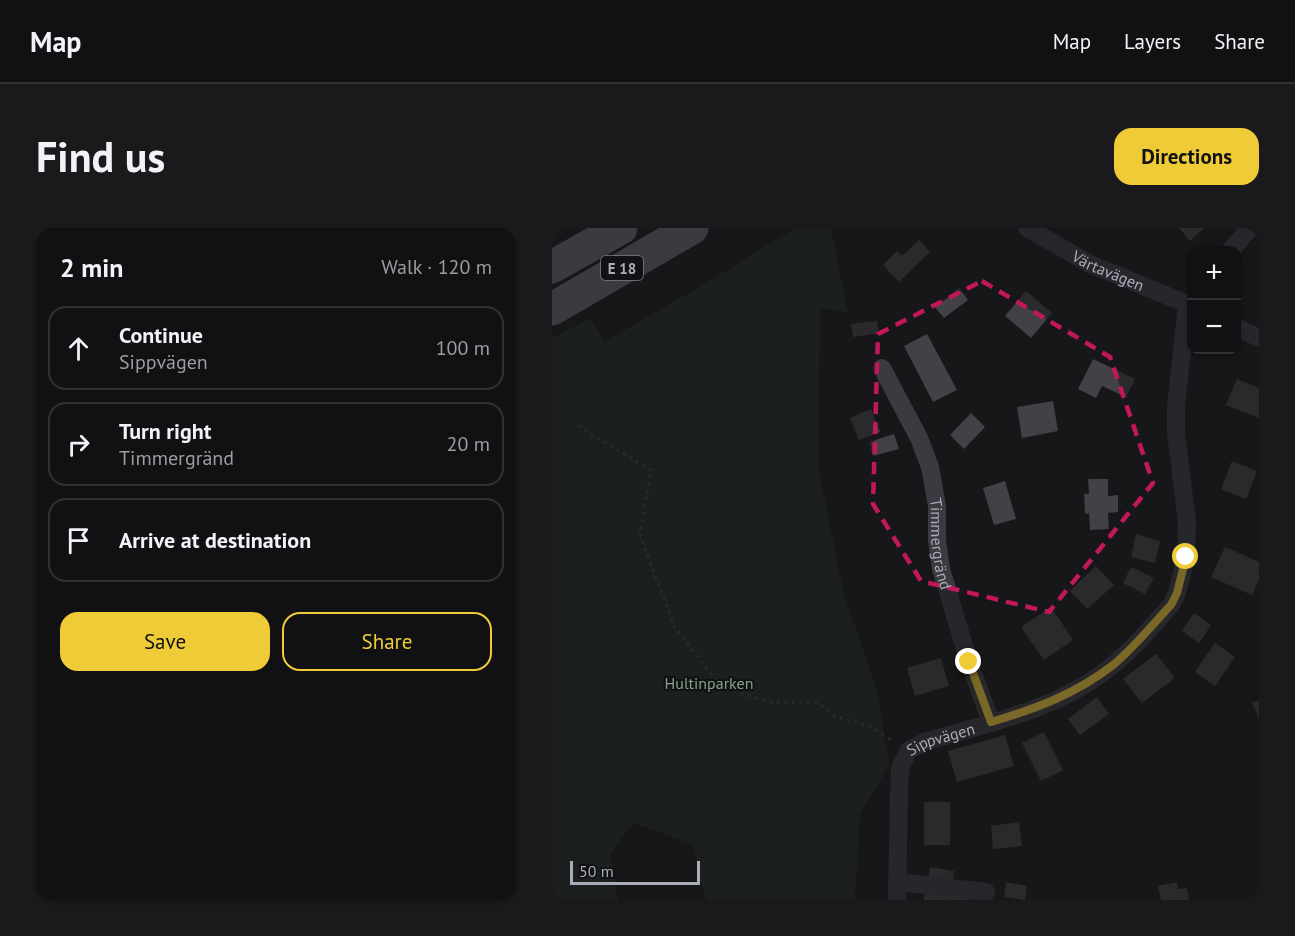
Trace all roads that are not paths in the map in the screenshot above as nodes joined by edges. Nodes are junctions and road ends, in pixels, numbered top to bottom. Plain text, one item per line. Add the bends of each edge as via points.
1 (621, 228) edge
2 (692, 228) edge
3 (1027, 228) edge
4 (1250, 228) edge
5 (1234, 246) edge
6 (552, 267) edge
7 (1187, 303) edge
8 (552, 309) edge
9 (1187, 326) edge
10 (1241, 329) edge
11 (1259, 338) edge
12 (882, 368) dead end
13 (991, 722) junction
14 (897, 891) edge
15 (986, 892) dead end

1 - 6 highway, E 18
2 - 8 highway, E 18
3 - 7 street, Värtavägen via 1090,264
4 - 5 street
9 - 13 street, Sippvägen via 1176,407 1187,522 1186,557 1177,593 1171,605 1120,658 1084,686
10 - 11 street
12 - 13 street, Timmergränd via 930,467 941,569
13 - 14 street, Sippvägen via 924,742 908,751 900,768
14 - 15 street

